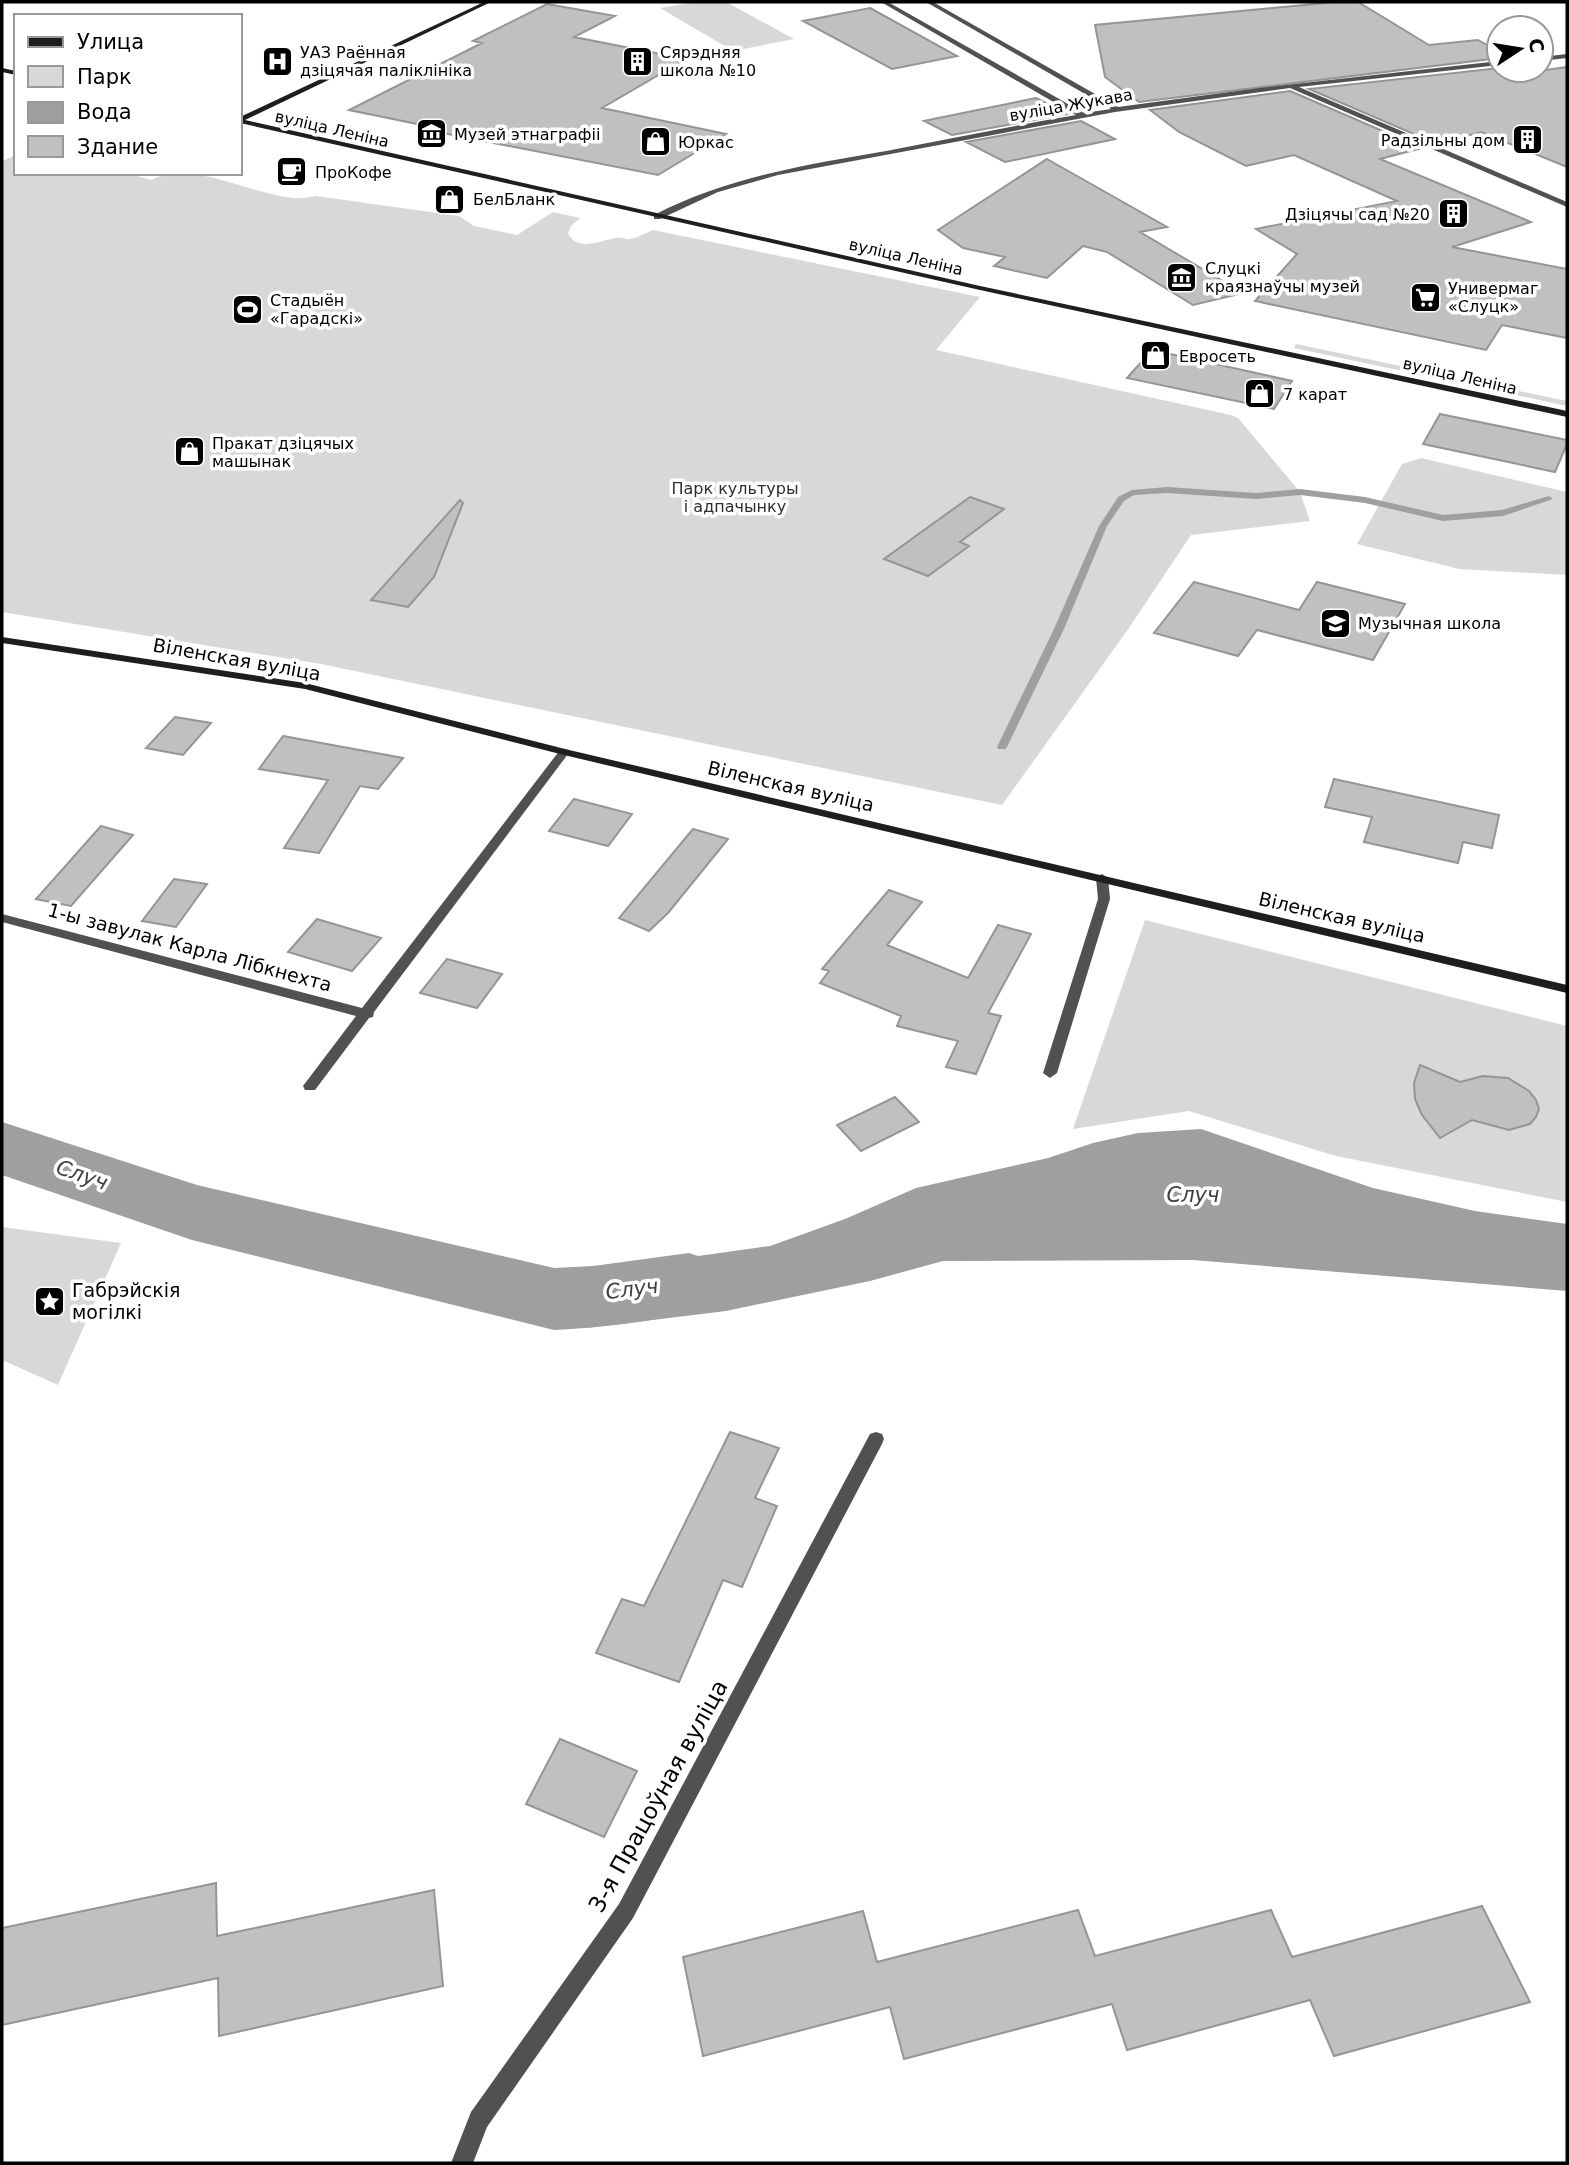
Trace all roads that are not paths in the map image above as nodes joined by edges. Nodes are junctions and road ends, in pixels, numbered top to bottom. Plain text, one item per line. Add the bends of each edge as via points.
1 (488, 2) edge
2 (884, 2) edge
3 (929, 2) edge
4 (1485, 65) edge
5 (1291, 86) junction
6 (1118, 110) junction
7 (1083, 116) junction
8 (242, 120) edge
9 (242, 121) edge
10 (1567, 205) edge
11 (657, 217) junction
12 (1567, 414) edge
13 (2, 640) edge
14 (564, 752) junction
15 (1102, 878) junction
16 (2, 918) edge
17 (1567, 989) edge
18 (368, 1014) junction
19 (1050, 1073) dead end
20 (310, 1086) dead end
21 (876, 1439) dead end
22 (462, 2163) edge

1 - 8 main road
2 - 7 street
3 - 6 street
4 - 5 street, вуліца Жукава
5 - 6 street, вуліца Жукава
5 - 10 street
6 - 7 street, вуліца Жукава
7 - 11 street, вуліца Жукава via 775,175 706,194
9 - 11 main road, вуліца Леніна
11 - 12 main road, вуліца Леніна
13 - 14 main road, Віленская вуліца via 305,686
14 - 15 main road, Віленская вуліца
14 - 18 street
15 - 17 main road, Віленская вуліца
15 - 19 street via 1104,899
16 - 18 street, 1-ы завулак Карла Лібкнехта
18 - 20 street
21 - 22 street, 3-я Працоўная вуліца via 626,1911 479,2120

